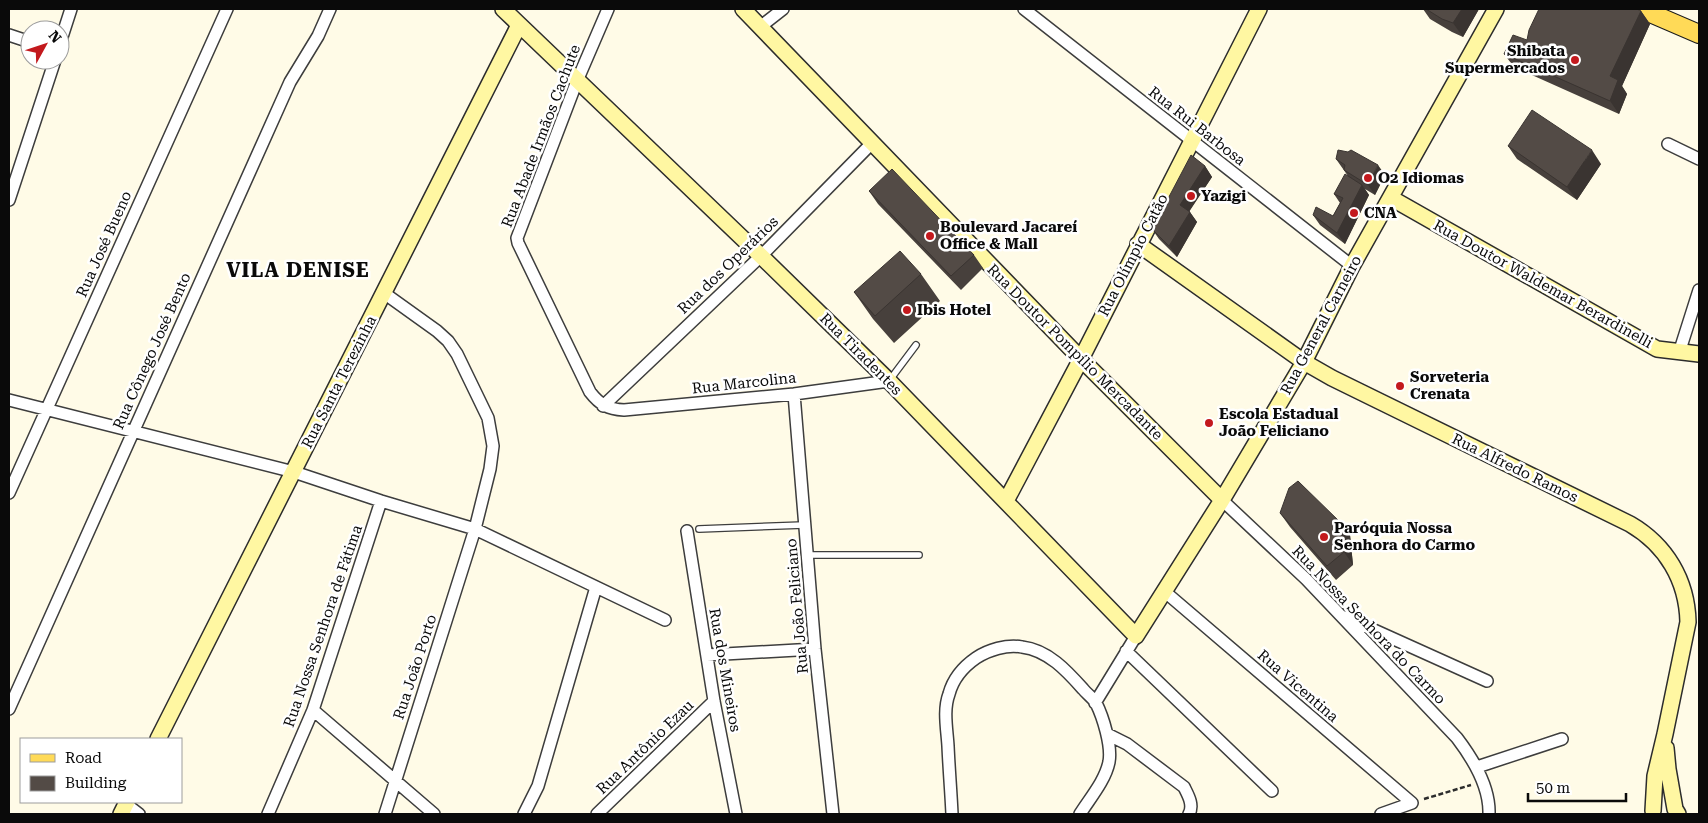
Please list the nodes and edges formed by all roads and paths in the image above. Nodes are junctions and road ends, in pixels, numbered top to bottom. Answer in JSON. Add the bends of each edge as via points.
{"nodes":[{"id":1,"x":227,"y":9,"type":"edge"},
{"id":2,"x":330,"y":9,"type":"edge"},
{"id":3,"x":503,"y":9,"type":"edge"},
{"id":4,"x":608,"y":9,"type":"edge"},
{"id":5,"x":743,"y":9,"type":"edge"},
{"id":6,"x":782,"y":9,"type":"edge"},
{"id":7,"x":1024,"y":9,"type":"edge"},
{"id":8,"x":1259,"y":9,"type":"edge"},
{"id":9,"x":1496,"y":9,"type":"edge"},
{"id":10,"x":1642,"y":9,"type":"edge"},
{"id":11,"x":519,"y":25,"type":"junction"},
{"id":12,"x":760,"y":27,"type":"junction"},
{"id":13,"x":1699,"y":34,"type":"edge"},
{"id":14,"x":52,"y":70,"type":"edge"},
{"id":15,"x":577,"y":81,"type":"junction"},
{"id":16,"x":1192,"y":141,"type":"junction"},
{"id":17,"x":872,"y":143,"type":"junction"},
{"id":18,"x":1668,"y":144,"type":"dead end"},
{"id":19,"x":1699,"y":159,"type":"edge"},
{"id":20,"x":1391,"y":198,"type":"junction"},
{"id":21,"x":9,"y":200,"type":"edge"},
{"id":22,"x":1138,"y":244,"type":"junction"},
{"id":23,"x":761,"y":256,"type":"junction"},
{"id":24,"x":1352,"y":266,"type":"junction"},
{"id":25,"x":1699,"y":290,"type":"edge"},
{"id":26,"x":384,"y":293,"type":"junction"},
{"id":27,"x":916,"y":344,"type":"dead end"},
{"id":28,"x":1679,"y":353,"type":"junction"},
{"id":29,"x":1699,"y":354,"type":"edge"},
{"id":30,"x":1081,"y":359,"type":"junction"},
{"id":31,"x":1304,"y":362,"type":"junction"},
{"id":32,"x":889,"y":381,"type":"junction"},
{"id":33,"x":794,"y":394,"type":"junction"},
{"id":34,"x":9,"y":400,"type":"edge"},
{"id":35,"x":603,"y":406,"type":"junction"},
{"id":36,"x":46,"y":409,"type":"junction"},
{"id":37,"x":133,"y":431,"type":"junction"},
{"id":38,"x":294,"y":472,"type":"junction"},
{"id":39,"x":9,"y":493,"type":"edge"},
{"id":40,"x":1222,"y":500,"type":"junction"},
{"id":41,"x":381,"y":501,"type":"junction"},
{"id":42,"x":1006,"y":501,"type":"junction"},
{"id":43,"x":804,"y":525,"type":"junction"},
{"id":44,"x":475,"y":529,"type":"junction"},
{"id":45,"x":699,"y":529,"type":"dead end"},
{"id":46,"x":686,"y":531,"type":"dead end"},
{"id":47,"x":806,"y":555,"type":"junction"},
{"id":48,"x":919,"y":555,"type":"dead end"},
{"id":49,"x":596,"y":588,"type":"junction"},
{"id":50,"x":1164,"y":591,"type":"junction"},
{"id":51,"x":1339,"y":614,"type":"junction"},
{"id":52,"x":665,"y":620,"type":"dead end"},
{"id":53,"x":1693,"y":622,"type":"edge"},
{"id":54,"x":1136,"y":636,"type":"junction"},
{"id":55,"x":815,"y":649,"type":"junction"},
{"id":56,"x":1126,"y":651,"type":"junction"},
{"id":57,"x":707,"y":655,"type":"junction"},
{"id":58,"x":1487,"y":681,"type":"dead end"},
{"id":59,"x":714,"y":701,"type":"junction"},
{"id":60,"x":1095,"y":703,"type":"junction"},
{"id":61,"x":9,"y":709,"type":"edge"},
{"id":62,"x":313,"y":710,"type":"junction"},
{"id":63,"x":1107,"y":734,"type":"junction"},
{"id":64,"x":1665,"y":734,"type":"junction"},
{"id":65,"x":159,"y":738,"type":"edge"},
{"id":66,"x":1562,"y":740,"type":"dead end"},
{"id":67,"x":1477,"y":767,"type":"junction"},
{"id":68,"x":1482,"y":781,"type":"junction"},
{"id":69,"x":395,"y":782,"type":"junction"},
{"id":70,"x":1272,"y":791,"type":"dead end"},
{"id":71,"x":1412,"y":803,"type":"junction"},
{"id":72,"x":124,"y":807,"type":"edge"},
{"id":73,"x":1677,"y":811,"type":"edge"},
{"id":74,"x":1654,"y":813,"type":"edge"},
{"id":75,"x":139,"y":814,"type":"edge"},
{"id":76,"x":268,"y":814,"type":"edge"},
{"id":77,"x":385,"y":814,"type":"edge"},
{"id":78,"x":434,"y":814,"type":"edge"},
{"id":79,"x":524,"y":814,"type":"edge"},
{"id":80,"x":597,"y":814,"type":"edge"},
{"id":81,"x":736,"y":814,"type":"edge"},
{"id":82,"x":833,"y":814,"type":"edge"},
{"id":83,"x":952,"y":814,"type":"edge"},
{"id":84,"x":1080,"y":814,"type":"edge"},
{"id":85,"x":1189,"y":814,"type":"edge"},
{"id":86,"x":1380,"y":814,"type":"edge"},
{"id":87,"x":1489,"y":814,"type":"edge"}],
"edges":[{"from":1,"to":36,"type":"street","name":"Rua José Bueno"},
{"from":2,"to":37,"type":"street","name":"Rua Cônego José Bento","via":[[290,82]]},
{"from":3,"to":11,"type":"main road","name":"Rua Tiradentes"},
{"from":4,"to":15,"type":"street","name":"Rua Abade Irmãos Cachute"},
{"from":5,"to":12,"type":"main road","name":"Rua Doutor Pompílio Mercadante"},
{"from":6,"to":12,"type":"street"},
{"from":7,"to":16,"type":"street","name":"Rua Rui Barbosa"},
{"from":8,"to":16,"type":"main road","name":"Rua Olímpio Catão"},
{"from":9,"to":20,"type":"main road","name":"Rua General Carneiro"},
{"from":10,"to":13,"type":"main road"},
{"from":11,"to":15,"type":"main road","name":"Rua Tiradentes"},
{"from":11,"to":26,"type":"main road","name":"Rua Santa Terezinha"},
{"from":12,"to":17,"type":"main road","name":"Rua Doutor Pompílio Mercadante"},
{"from":14,"to":21,"type":"street"},
{"from":15,"to":23,"type":"main road","name":"Rua Tiradentes"},
{"from":15,"to":35,"type":"street","name":"Rua Abade Irmãos Cachute","via":[[517,240],[590,392]]},
{"from":16,"to":22,"type":"main road","name":"Rua Olímpio Catão"},
{"from":16,"to":24,"type":"street","name":"Rua Rui Barbosa"},
{"from":17,"to":23,"type":"street","name":"Rua dos Operários"},
{"from":17,"to":30,"type":"main road","name":"Rua Doutor Pompílio Mercadante"},
{"from":18,"to":19,"type":"street"},
{"from":20,"to":24,"type":"main road","name":"Rua General Carneiro"},
{"from":20,"to":28,"type":"main road","name":"Rua Doutor Waldemar Berardinelli","via":[[1657,349]]},
{"from":22,"to":30,"type":"main road","name":"Rua Olímpio Catão"},
{"from":22,"to":31,"type":"main road","name":"Rua Alfredo Ramos"},
{"from":23,"to":32,"type":"main road","name":"Rua Tiradentes"},
{"from":23,"to":35,"type":"street","name":"Rua dos Operários"},
{"from":24,"to":31,"type":"main road","name":"Rua General Carneiro"},
{"from":25,"to":28,"type":"street"},
{"from":26,"to":38,"type":"main road","name":"Rua Santa Terezinha"},
{"from":26,"to":44,"type":"street","name":"Rua João Porto","via":[[448,341],[458,354],[488,418],[492,454]]},
{"from":27,"to":32,"type":"lane"},
{"from":28,"to":29,"type":"main road","name":"Rua Doutor Waldemar Berardinelli"},
{"from":30,"to":40,"type":"main road","name":"Rua Doutor Pompílio Mercadante"},
{"from":30,"to":42,"type":"main road","name":"Rua Olímpio Catão"},
{"from":31,"to":40,"type":"main road","name":"Rua General Carneiro"},
{"from":31,"to":53,"type":"main road","name":"Rua Alfredo Ramos","via":[[1642,531],[1676,571]]},
{"from":32,"to":33,"type":"street","name":"Rua Marcolina"},
{"from":32,"to":42,"type":"main road","name":"Rua Tiradentes"},
{"from":33,"to":35,"type":"street","name":"Rua Marcolina","via":[[624,410]]},
{"from":33,"to":43,"type":"street","name":"Rua João Feliciano"},
{"from":34,"to":36,"type":"street"},
{"from":36,"to":37,"type":"street"},
{"from":36,"to":39,"type":"street","name":"Rua José Bueno"},
{"from":37,"to":38,"type":"street"},
{"from":37,"to":61,"type":"street","name":"Rua Cônego José Bento"},
{"from":38,"to":41,"type":"street"},
{"from":38,"to":65,"type":"main road","name":"Rua Santa Terezinha"},
{"from":40,"to":50,"type":"main road","name":"Rua General Carneiro"},
{"from":40,"to":51,"type":"street","name":"Rua Nossa Senhora do Carmo","via":[[1306,578]]},
{"from":41,"to":44,"type":"street"},
{"from":41,"to":62,"type":"street","name":"Rua Nossa Senhora de Fátima"},
{"from":42,"to":54,"type":"main road","name":"Rua Tiradentes"},
{"from":43,"to":45,"type":"lane"},
{"from":43,"to":47,"type":"street","name":"Rua João Feliciano"},
{"from":44,"to":49,"type":"street"},
{"from":44,"to":69,"type":"street","name":"Rua João Porto"},
{"from":46,"to":57,"type":"street","name":"Rua dos Mineiros"},
{"from":47,"to":48,"type":"lane"},
{"from":47,"to":55,"type":"street","name":"Rua João Feliciano"},
{"from":49,"to":52,"type":"street"},
{"from":49,"to":79,"type":"street","via":[[538,786]]},
{"from":50,"to":54,"type":"main road","name":"Rua General Carneiro"},
{"from":50,"to":71,"type":"street","name":"Rua Vicentina"},
{"from":51,"to":58,"type":"street"},
{"from":51,"to":67,"type":"street","name":"Rua Nossa Senhora do Carmo","via":[[1457,738]]},
{"from":53,"to":64,"type":"main road","name":"Rua Alfredo Ramos"},
{"from":54,"to":56,"type":"street"},
{"from":55,"to":57,"type":"street"},
{"from":55,"to":82,"type":"street","name":"Rua João Feliciano"},
{"from":56,"to":60,"type":"street"},
{"from":56,"to":70,"type":"street"},
{"from":57,"to":59,"type":"street","name":"Rua dos Mineiros"},
{"from":59,"to":80,"type":"street","name":"Rua Antônio Ezau"},
{"from":59,"to":81,"type":"street","name":"Rua dos Mineiros"},
{"from":60,"to":63,"type":"street"},
{"from":60,"to":83,"type":"street","via":[[1055,661],[1023,647],[992,650],[966,665],[956,678],[946,706]]},
{"from":62,"to":69,"type":"street"},
{"from":62,"to":76,"type":"street","name":"Rua Nossa Senhora de Fátima"},
{"from":63,"to":84,"type":"street","via":[[1109,761],[1102,781]]},
{"from":63,"to":85,"type":"street","via":[[1127,744],[1184,787],[1189,796]]},
{"from":64,"to":73,"type":"main road"},
{"from":64,"to":74,"type":"main road","name":"Rua Alfredo Ramos","via":[[1655,776]]},
{"from":66,"to":67,"type":"street"},
{"from":67,"to":68,"type":"street","name":"Rua Nossa Senhora do Carmo"},
{"from":68,"to":71,"type":"path"},
{"from":68,"to":87,"type":"street","name":"Rua Nossa Senhora do Carmo"},
{"from":69,"to":77,"type":"street","name":"Rua João Porto"},
{"from":69,"to":78,"type":"street"},
{"from":71,"to":86,"type":"street"},
{"from":72,"to":75,"type":"street"},
{"from":73,"to":74,"type":"main road","via":[[1663,807]]}]}
